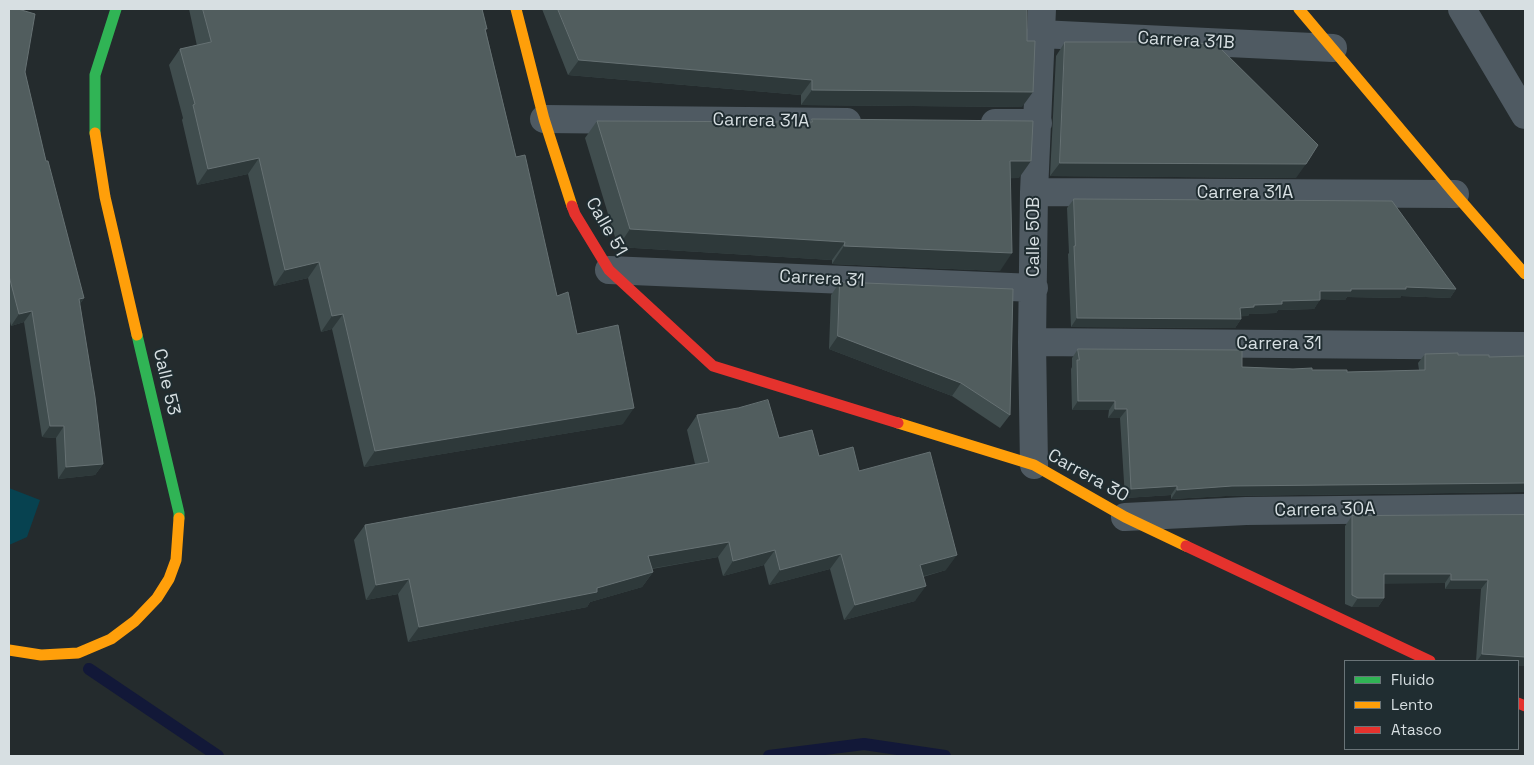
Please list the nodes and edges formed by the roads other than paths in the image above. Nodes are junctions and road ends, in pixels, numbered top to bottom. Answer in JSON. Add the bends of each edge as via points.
{"nodes":[{"id":1,"x":116,"y":9,"type":"edge"},
{"id":2,"x":516,"y":9,"type":"edge"},
{"id":3,"x":1299,"y":9,"type":"edge"},
{"id":4,"x":1462,"y":9,"type":"edge"},
{"id":5,"x":1041,"y":21,"type":"edge"},
{"id":6,"x":1333,"y":48,"type":"junction"},
{"id":7,"x":1525,"y":115,"type":"edge"},
{"id":8,"x":544,"y":119,"type":"junction"},
{"id":9,"x":870,"y":122,"type":"edge"},
{"id":10,"x":969,"y":123,"type":"edge"},
{"id":11,"x":1038,"y":123,"type":"junction"},
{"id":12,"x":1034,"y":192,"type":"junction"},
{"id":13,"x":1455,"y":194,"type":"junction"},
{"id":14,"x":1522,"y":261,"type":"edge"},
{"id":15,"x":610,"y":270,"type":"junction"},
{"id":16,"x":1034,"y":288,"type":"junction"},
{"id":17,"x":1032,"y":342,"type":"junction"},
{"id":18,"x":1525,"y":346,"type":"edge"},
{"id":19,"x":713,"y":366,"type":"joint"},
{"id":20,"x":1034,"y":465,"type":"junction"},
{"id":21,"x":1525,"y":508,"type":"edge"},
{"id":22,"x":1125,"y":517,"type":"junction"},
{"id":23,"x":9,"y":650,"type":"edge"},
{"id":24,"x":1428,"y":660,"type":"edge"}],
"edges":[{"from":1,"to":23,"type":"street","name":"Calle 53","via":[[94,75],[94,128],[105,197],[179,513],[176,560],[158,598],[111,639],[78,653],[41,655]]},
{"from":2,"to":8,"type":"street","name":"Calle 51"},
{"from":3,"to":6,"type":"street"},
{"from":4,"to":7,"type":"street"},
{"from":5,"to":6,"type":"street","name":"Carrera 31B"},
{"from":5,"to":11,"type":"street","name":"Calle 50B"},
{"from":6,"to":13,"type":"street"},
{"from":8,"to":9,"type":"street","name":"Carrera 31A"},
{"from":8,"to":15,"type":"street","name":"Calle 51","via":[[575,214]]},
{"from":10,"to":11,"type":"street"},
{"from":11,"to":12,"type":"street","name":"Calle 50B"},
{"from":12,"to":13,"type":"street","name":"Carrera 31A"},
{"from":12,"to":16,"type":"street","name":"Calle 50B"},
{"from":13,"to":14,"type":"street"},
{"from":15,"to":16,"type":"street","name":"Carrera 31"},
{"from":15,"to":19,"type":"street","name":"Calle 51"},
{"from":16,"to":17,"type":"street","name":"Calle 50B"},
{"from":17,"to":18,"type":"street","name":"Carrera 31"},
{"from":17,"to":20,"type":"street","name":"Calle 50B"},
{"from":19,"to":20,"type":"street","name":"Carrera 30"},
{"from":20,"to":22,"type":"street","name":"Carrera 30"},
{"from":21,"to":22,"type":"street","name":"Carrera 30A","via":[[1246,511]]},
{"from":22,"to":24,"type":"street","name":"Carrera 30"}]}
